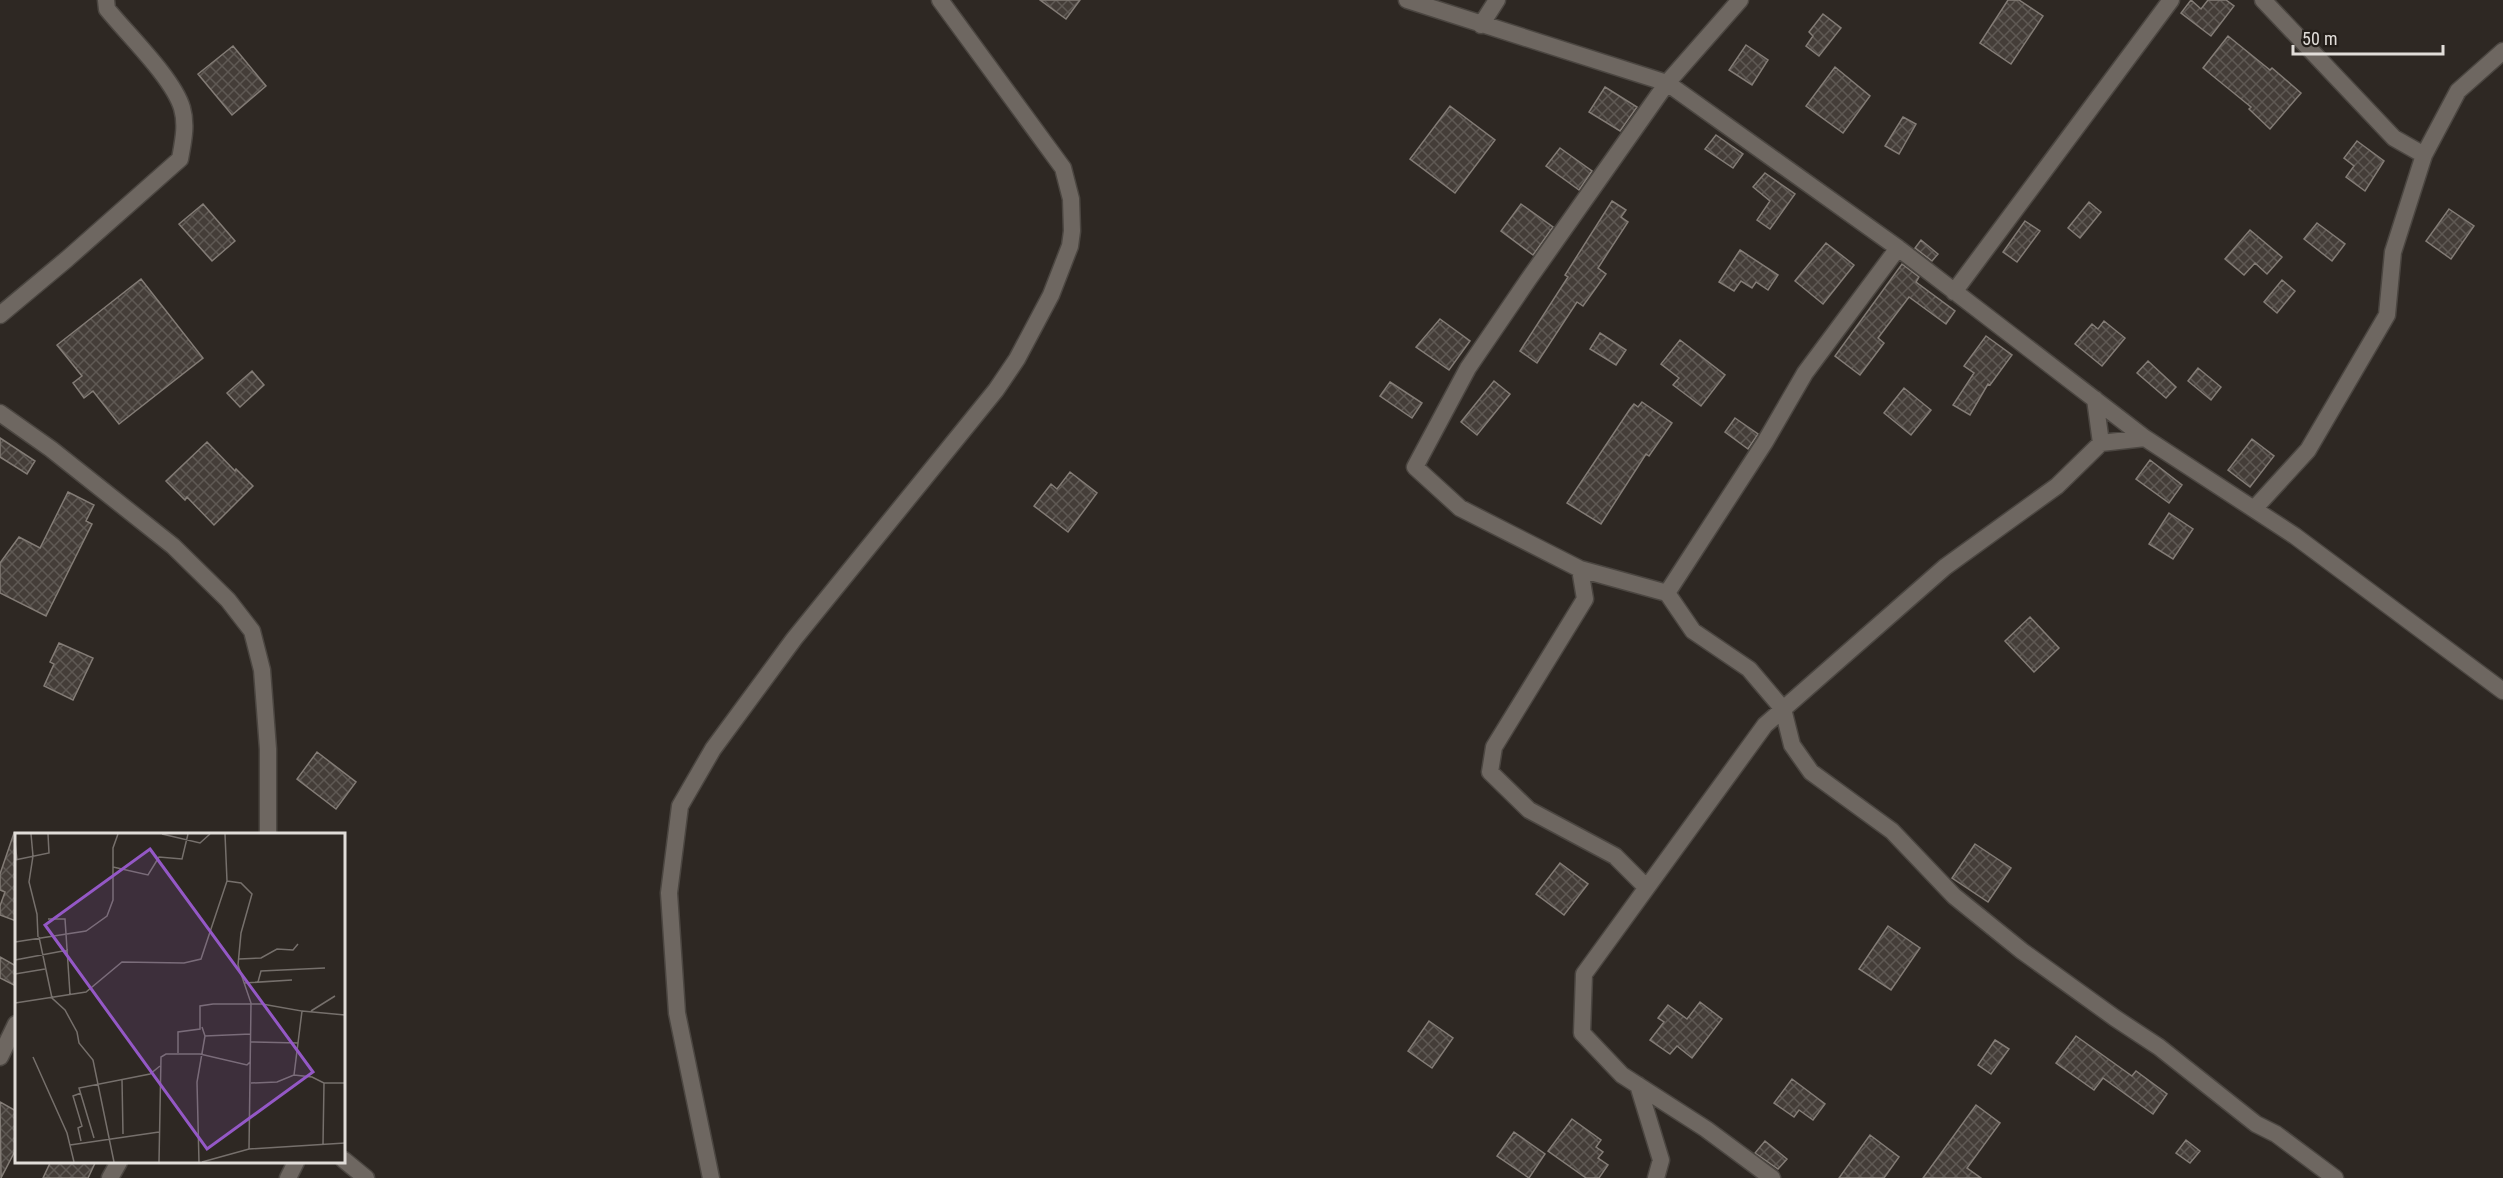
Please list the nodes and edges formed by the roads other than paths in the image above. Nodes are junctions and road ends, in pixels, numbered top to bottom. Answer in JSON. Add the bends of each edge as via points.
{"nodes":[{"id":1,"x":106,"y":0,"type":"edge"},
{"id":2,"x":940,"y":0,"type":"edge"},
{"id":3,"x":1407,"y":0,"type":"edge"},
{"id":4,"x":1497,"y":0,"type":"edge"},
{"id":5,"x":1740,"y":0,"type":"edge"},
{"id":6,"x":2171,"y":0,"type":"edge"},
{"id":7,"x":2264,"y":0,"type":"edge"},
{"id":8,"x":1481,"y":25,"type":"junction"},
{"id":9,"x":2503,"y":51,"type":"edge"},
{"id":10,"x":1667,"y":84,"type":"junction"},
{"id":11,"x":2424,"y":155,"type":"junction"},
{"id":12,"x":1898,"y":248,"type":"junction"},
{"id":13,"x":1954,"y":292,"type":"junction"},
{"id":14,"x":0,"y":315,"type":"edge"},
{"id":15,"x":2095,"y":399,"type":"junction"},
{"id":16,"x":0,"y":413,"type":"edge"},
{"id":17,"x":2145,"y":438,"type":"junction"},
{"id":18,"x":2101,"y":443,"type":"junction"},
{"id":19,"x":2254,"y":509,"type":"junction"},
{"id":20,"x":1580,"y":569,"type":"junction"},
{"id":21,"x":1667,"y":593,"type":"junction"},
{"id":22,"x":2503,"y":691,"type":"edge"},
{"id":23,"x":1783,"y":709,"type":"junction"},
{"id":24,"x":268,"y":833,"type":"edge"},
{"id":25,"x":1646,"y":887,"type":"junction"},
{"id":26,"x":15,"y":1026,"type":"edge"},
{"id":27,"x":0,"y":1057,"type":"edge"},
{"id":28,"x":1638,"y":1085,"type":"junction"},
{"id":29,"x":345,"y":1161,"type":"edge"},
{"id":30,"x":118,"y":1163,"type":"edge"},
{"id":31,"x":295,"y":1163,"type":"edge"},
{"id":32,"x":110,"y":1178,"type":"edge"},
{"id":33,"x":288,"y":1178,"type":"edge"},
{"id":34,"x":366,"y":1178,"type":"edge"},
{"id":35,"x":711,"y":1178,"type":"edge"},
{"id":36,"x":1656,"y":1178,"type":"edge"},
{"id":37,"x":1772,"y":1178,"type":"edge"},
{"id":38,"x":2335,"y":1178,"type":"edge"}],
"edges":[{"from":1,"to":14,"type":"street","via":[[107,9],[171,86],[182,108],[185,126],[180,159]]},
{"from":2,"to":35,"type":"street","via":[[1063,168],[1071,199],[1070,246],[1035,328],[996,390],[794,639],[712,749],[680,806],[669,893],[676,1013]]},
{"from":3,"to":8,"type":"street"},
{"from":4,"to":8,"type":"street"},
{"from":5,"to":10,"type":"street"},
{"from":6,"to":13,"type":"street"},
{"from":7,"to":11,"type":"street","via":[[2394,138]]},
{"from":8,"to":10,"type":"street"},
{"from":9,"to":11,"type":"street","via":[[2458,91]]},
{"from":10,"to":12,"type":"street"},
{"from":10,"to":20,"type":"street","via":[[1468,368],[1415,467],[1460,508]]},
{"from":11,"to":19,"type":"street","via":[[2393,252],[2387,315],[2308,450]]},
{"from":12,"to":13,"type":"street"},
{"from":12,"to":21,"type":"street","via":[[1805,373]]},
{"from":13,"to":15,"type":"street"},
{"from":15,"to":17,"type":"street"},
{"from":15,"to":18,"type":"street"},
{"from":16,"to":24,"type":"street","via":[[172,546],[228,600],[252,631],[262,670],[268,749]]},
{"from":17,"to":18,"type":"street"},
{"from":17,"to":19,"type":"street"},
{"from":18,"to":23,"type":"street","via":[[2057,486],[1945,567]]},
{"from":19,"to":22,"type":"street"},
{"from":20,"to":21,"type":"street"},
{"from":20,"to":25,"type":"street","via":[[1585,599],[1494,747],[1490,772],[1529,810],[1615,856]]},
{"from":21,"to":23,"type":"street","via":[[1693,631],[1749,669]]},
{"from":23,"to":25,"type":"street","via":[[1765,725]]},
{"from":23,"to":38,"type":"street","via":[[1792,745],[1811,772],[1892,831],[1954,896],[2022,951],[2159,1047],[2242,1114]]},
{"from":25,"to":28,"type":"street","via":[[1584,974],[1582,1033],[1622,1075]]},
{"from":26,"to":27,"type":"street"},
{"from":28,"to":36,"type":"street","via":[[1661,1160]]},
{"from":28,"to":37,"type":"street"},
{"from":29,"to":34,"type":"street"},
{"from":30,"to":32,"type":"street"},
{"from":31,"to":33,"type":"street"}]}
